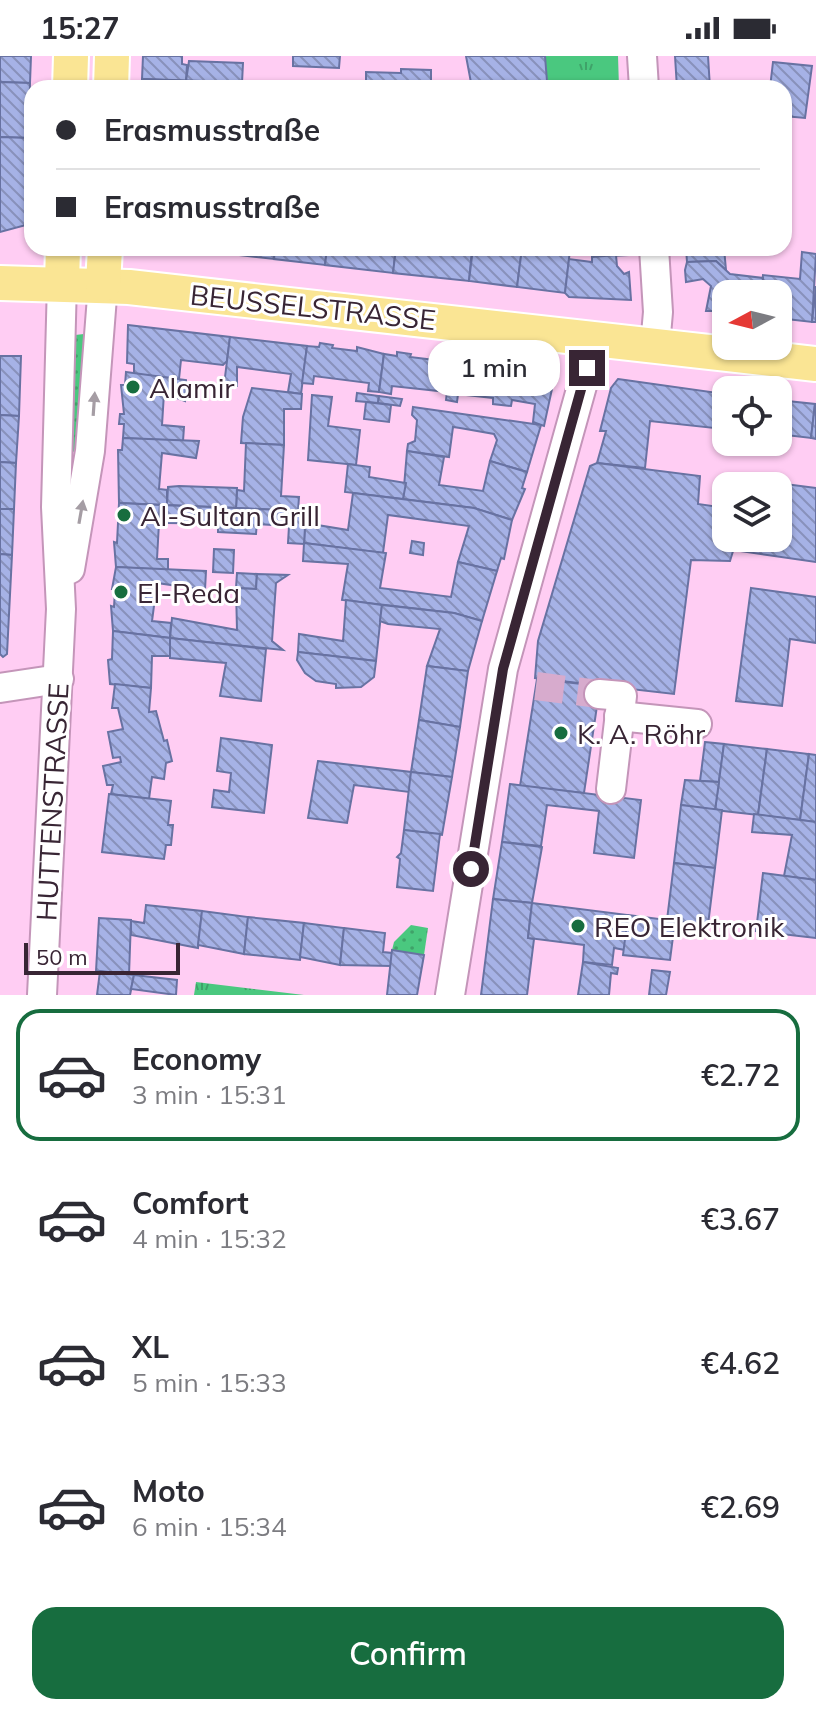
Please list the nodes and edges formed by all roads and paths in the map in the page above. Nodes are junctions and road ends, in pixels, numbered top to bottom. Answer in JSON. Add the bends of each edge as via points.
{"nodes":[{"id":1,"x":71,"y":56,"type":"edge"},
{"id":2,"x":112,"y":56,"type":"edge"},
{"id":3,"x":642,"y":56,"type":"edge"},
{"id":4,"x":70,"y":80,"type":"edge"},
{"id":5,"x":111,"y":80,"type":"edge"},
{"id":6,"x":644,"y":80,"type":"edge"},
{"id":7,"x":63,"y":256,"type":"edge"},
{"id":8,"x":105,"y":256,"type":"edge"},
{"id":9,"x":654,"y":256,"type":"edge"},
{"id":10,"x":62,"y":282,"type":"junction"},
{"id":11,"x":0,"y":283,"type":"edge"},
{"id":12,"x":103,"y":284,"type":"junction"},
{"id":13,"x":592,"y":338,"type":"junction"},
{"id":14,"x":655,"y":346,"type":"junction"},
{"id":15,"x":816,"y":364,"type":"edge"},
{"id":16,"x":61,"y":609,"type":"junction"},
{"id":17,"x":59,"y":679,"type":"junction"},
{"id":18,"x":0,"y":688,"type":"edge"},
{"id":19,"x":599,"y":694,"type":"tunnel mouth"},
{"id":20,"x":619,"y":716,"type":"junction"},
{"id":21,"x":697,"y":724,"type":"dead end"},
{"id":22,"x":611,"y":789,"type":"dead end"},
{"id":23,"x":42,"y":995,"type":"edge"},
{"id":24,"x":450,"y":995,"type":"edge"}],
"edges":[{"from":1,"to":4,"type":"main road"},
{"from":2,"to":5,"type":"main road"},
{"from":3,"to":6,"type":"street"},
{"from":7,"to":10,"type":"main road"},
{"from":8,"to":12,"type":"main road"},
{"from":9,"to":14,"type":"street"},
{"from":10,"to":11,"type":"main road","name":"BEUSSELSTRASSE"},
{"from":10,"to":12,"type":"main road","name":"BEUSSELSTRASSE"},
{"from":10,"to":16,"type":"street","name":"HUTTENSTRASSE","via":[[56,507]]},
{"from":12,"to":13,"type":"main road","name":"BEUSSELSTRASSE"},
{"from":16,"to":12,"type":"street","name":"HUTTENSTRASSE","one_way":true,"via":[[90,451]]},
{"from":13,"to":14,"type":"main road","name":"BEUSSELSTRASSE"},
{"from":13,"to":24,"type":"street","via":[[503,669]]},
{"from":14,"to":15,"type":"main road","name":"BEUSSELSTRASSE"},
{"from":16,"to":17,"type":"street","name":"HUTTENSTRASSE"},
{"from":17,"to":18,"type":"street"},
{"from":17,"to":23,"type":"street","name":"HUTTENSTRASSE"},
{"from":19,"to":20,"type":"street","via":[[622,696]]},
{"from":20,"to":21,"type":"street"},
{"from":20,"to":22,"type":"street"}]}
